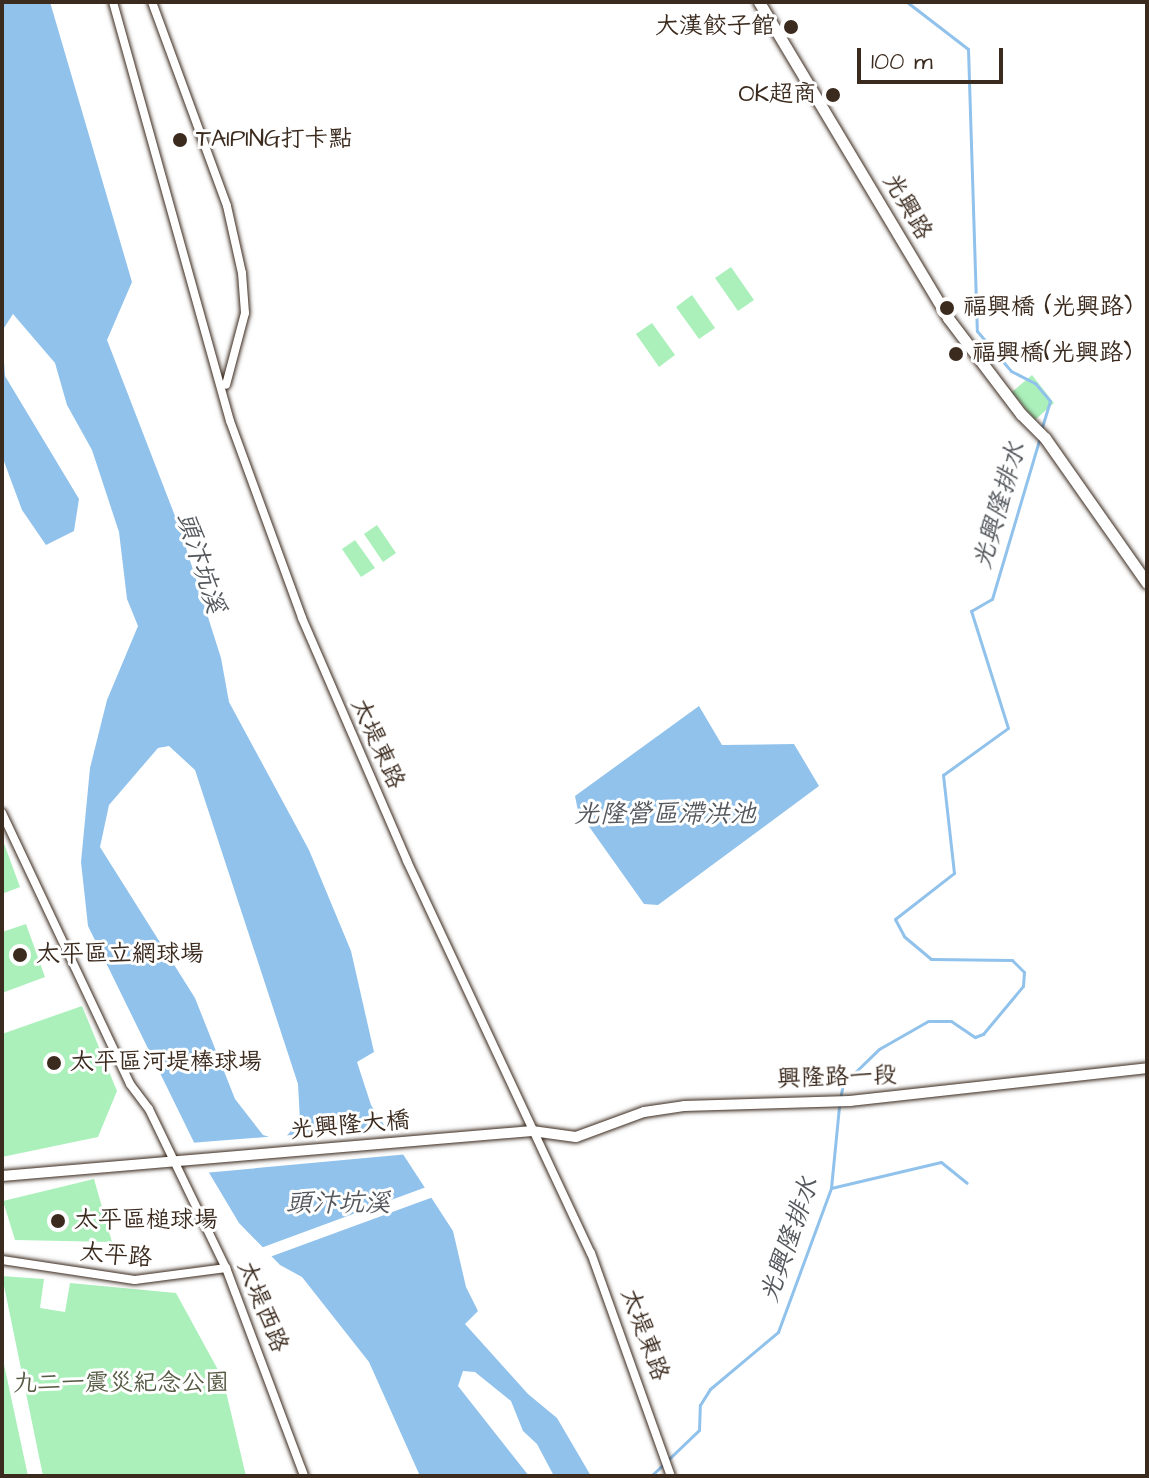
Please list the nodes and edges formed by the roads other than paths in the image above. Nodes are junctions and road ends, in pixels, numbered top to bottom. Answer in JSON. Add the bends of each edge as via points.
{"nodes":[{"id":1,"x":113,"y":2,"type":"edge"},
{"id":2,"x":152,"y":2,"type":"edge"},
{"id":3,"x":759,"y":2,"type":"edge"},
{"id":4,"x":226,"y":385,"type":"dead end"},
{"id":5,"x":1147,"y":583,"type":"edge"},
{"id":6,"x":2,"y":813,"type":"edge"},
{"id":7,"x":1147,"y":1068,"type":"edge"},
{"id":8,"x":532,"y":1131,"type":"junction"},
{"id":9,"x":172,"y":1160,"type":"junction"},
{"id":10,"x":2,"y":1176,"type":"edge"},
{"id":11,"x":2,"y":1260,"type":"edge"},
{"id":12,"x":226,"y":1268,"type":"junction"},
{"id":13,"x":670,"y":1471,"type":"edge"},
{"id":14,"x":304,"y":1476,"type":"edge"}],
"edges":[{"from":1,"to":8,"type":"street","name":"太堤東路","via":[[230,421],[302,618]]},
{"from":2,"to":4,"type":"street","via":[[227,206],[242,273],[245,313]]},
{"from":3,"to":5,"type":"main road","name":"光興路","via":[[948,318],[1045,438]]},
{"from":6,"to":9,"type":"street","name":"太堤西路"},
{"from":7,"to":8,"type":"street","name":"興隆路一段","via":[[850,1101],[684,1106],[644,1112],[576,1137]]},
{"from":8,"to":9,"type":"street","name":"光興隆大橋"},
{"from":8,"to":13,"type":"street","name":"太堤東路","via":[[591,1253]]},
{"from":9,"to":10,"type":"street"},
{"from":9,"to":12,"type":"street","name":"太堤西路"},
{"from":11,"to":12,"type":"street","name":"太平路","via":[[135,1280]]},
{"from":12,"to":14,"type":"street","name":"太堤西路"}]}
